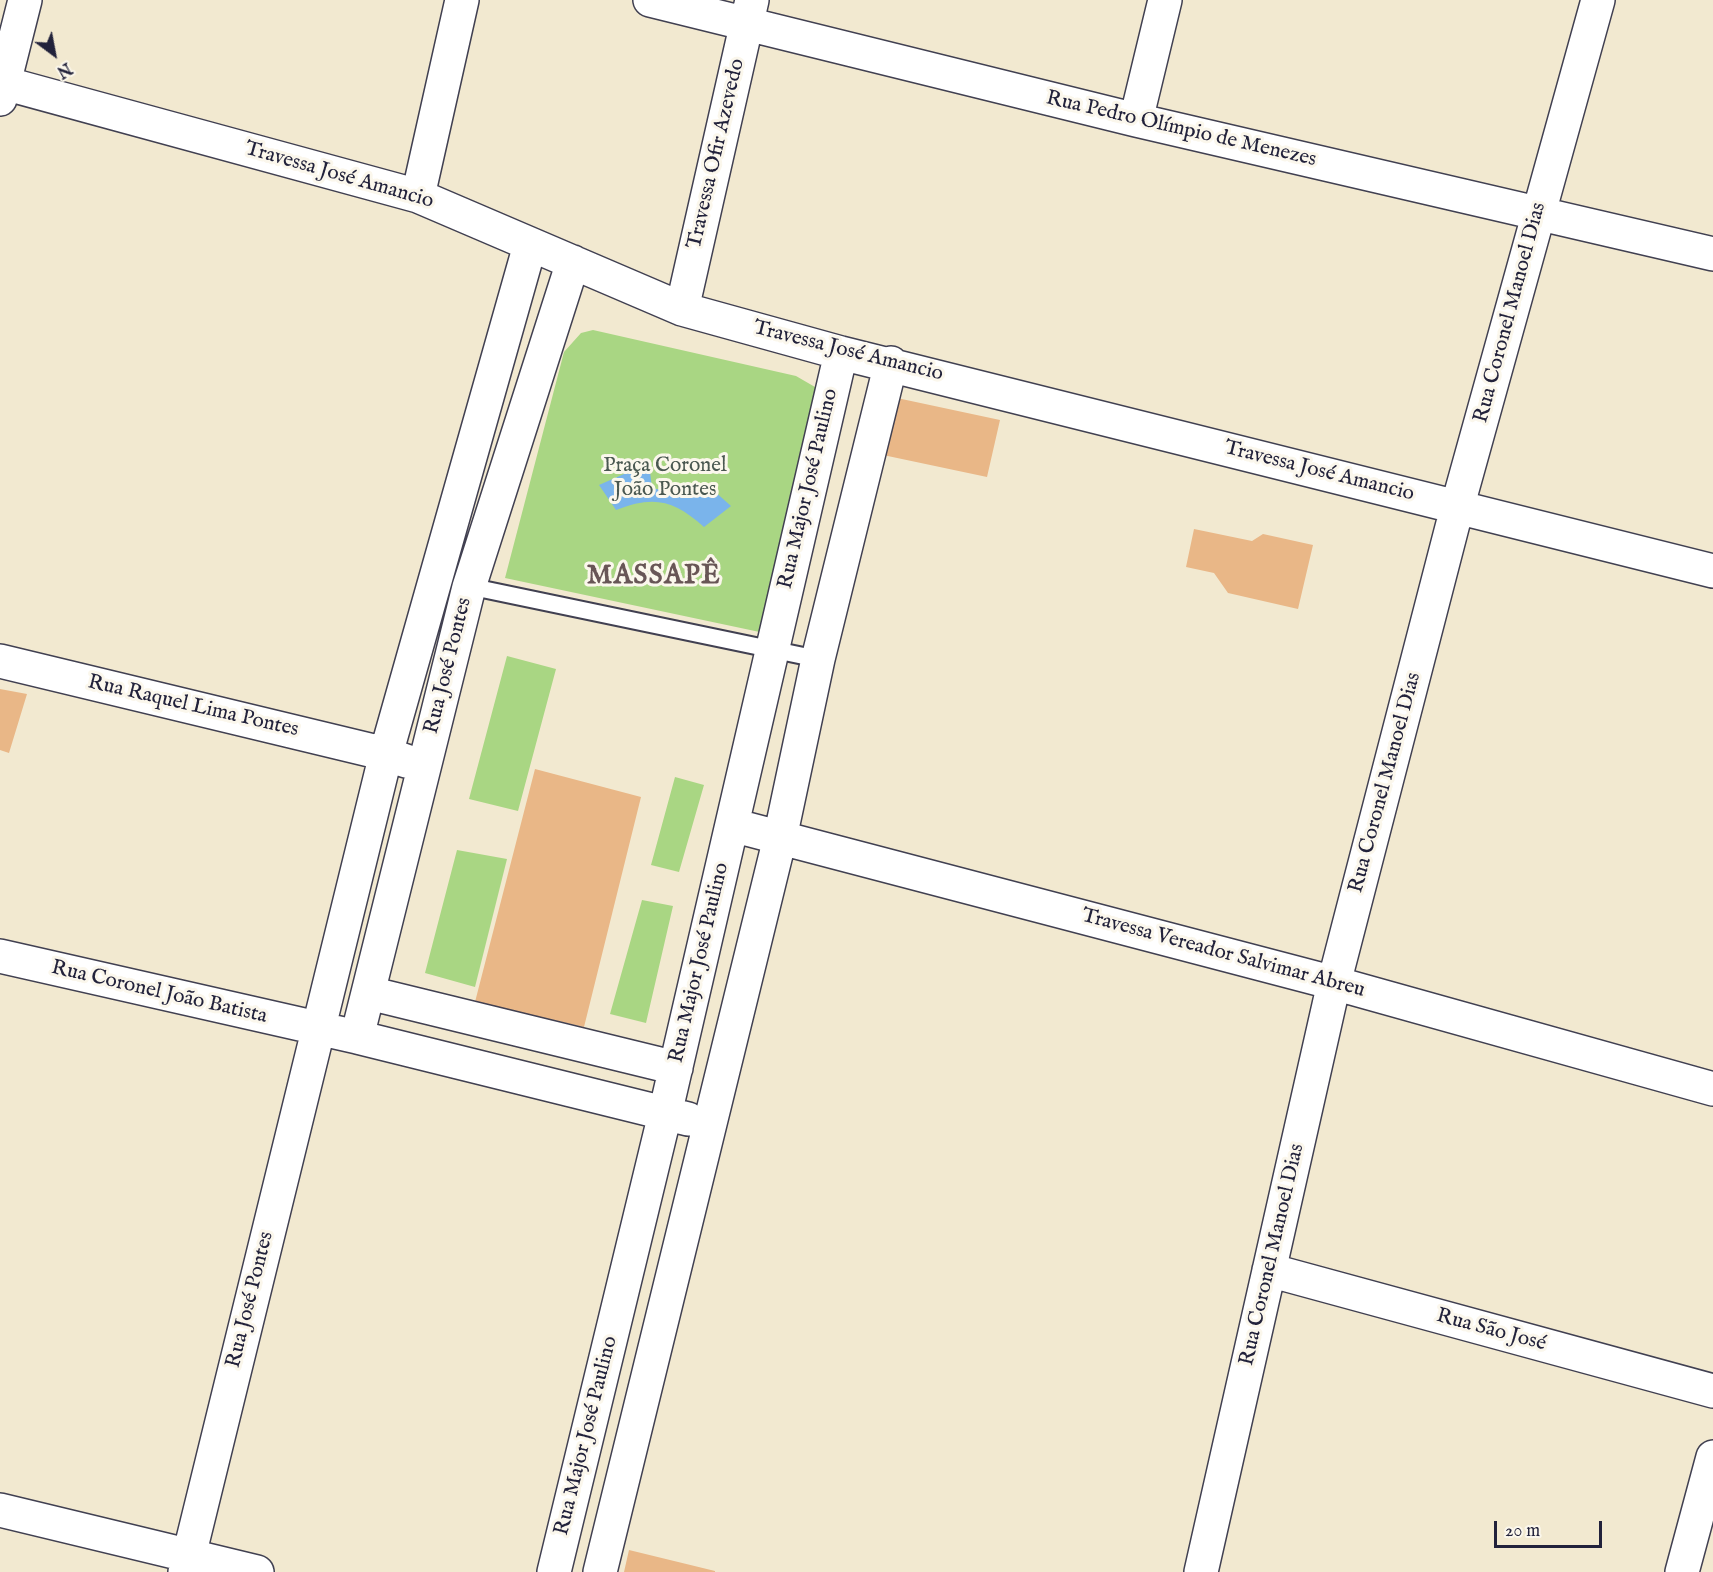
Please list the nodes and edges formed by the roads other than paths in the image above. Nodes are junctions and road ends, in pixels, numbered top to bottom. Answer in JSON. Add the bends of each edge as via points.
{"nodes":[{"id":1,"x":25,"y":0,"type":"edge"},
{"id":2,"x":462,"y":0,"type":"edge"},
{"id":3,"x":650,"y":0,"type":"edge"},
{"id":4,"x":1165,"y":0,"type":"edge"},
{"id":5,"x":1598,"y":0,"type":"edge"},
{"id":6,"x":750,"y":12,"type":"edge"},
{"id":7,"x":1,"y":88,"type":"edge"},
{"id":8,"x":1136,"y":120,"type":"junction"},
{"id":9,"x":418,"y":196,"type":"junction"},
{"id":10,"x":1538,"y":214,"type":"junction"},
{"id":11,"x":530,"y":245,"type":"junction"},
{"id":12,"x":1713,"y":254,"type":"edge"},
{"id":13,"x":573,"y":262,"type":"junction"},
{"id":14,"x":682,"y":309,"type":"junction"},
{"id":15,"x":841,"y":352,"type":"junction"},
{"id":16,"x":891,"y":363,"type":"junction"},
{"id":17,"x":1457,"y":508,"type":"junction"},
{"id":18,"x":1713,"y":571,"type":"edge"},
{"id":19,"x":435,"y":576,"type":"junction"},
{"id":20,"x":469,"y":587,"type":"junction"},
{"id":21,"x":773,"y":650,"type":"junction"},
{"id":22,"x":818,"y":659,"type":"junction"},
{"id":23,"x":0,"y":661,"type":"edge"},
{"id":24,"x":386,"y":754,"type":"junction"},
{"id":25,"x":423,"y":768,"type":"junction"},
{"id":26,"x":732,"y":825,"type":"junction"},
{"id":27,"x":780,"y":838,"type":"junction"},
{"id":28,"x":0,"y":956,"type":"edge"},
{"id":29,"x":1334,"y":983,"type":"junction"},
{"id":30,"x":369,"y":993,"type":"junction"},
{"id":31,"x":690,"y":1002,"type":"junction"},
{"id":32,"x":736,"y":1013,"type":"junction"},
{"id":33,"x":318,"y":1029,"type":"junction"},
{"id":34,"x":515,"y":1030,"type":"junction"},
{"id":35,"x":357,"y":1037,"type":"junction"},
{"id":36,"x":676,"y":1068,"type":"junction"},
{"id":37,"x":504,"y":1074,"type":"junction"},
{"id":38,"x":1713,"y":1089,"type":"edge"},
{"id":39,"x":665,"y":1114,"type":"junction"},
{"id":40,"x":709,"y":1124,"type":"junction"},
{"id":41,"x":1269,"y":1270,"type":"junction"},
{"id":42,"x":624,"y":1285,"type":"junction"},
{"id":43,"x":667,"y":1296,"type":"junction"},
{"id":44,"x":1713,"y":1391,"type":"edge"},
{"id":45,"x":582,"y":1456,"type":"junction"},
{"id":46,"x":1713,"y":1457,"type":"edge"},
{"id":47,"x":627,"y":1463,"type":"junction"},
{"id":48,"x":0,"y":1510,"type":"edge"},
{"id":49,"x":187,"y":1564,"type":"edge"},
{"id":50,"x":257,"y":1572,"type":"edge"},
{"id":51,"x":554,"y":1572,"type":"edge"},
{"id":52,"x":600,"y":1572,"type":"edge"},
{"id":53,"x":1201,"y":1572,"type":"edge"},
{"id":54,"x":1682,"y":1572,"type":"edge"}],
"edges":[{"from":1,"to":7,"type":"street"},
{"from":2,"to":9,"type":"street"},
{"from":3,"to":6,"type":"street","name":"Rua Pedro Olímpio de Menezes"},
{"from":4,"to":8,"type":"street"},
{"from":5,"to":10,"type":"street","name":"Rua Coronel Manoel Dias"},
{"from":6,"to":8,"type":"street","name":"Rua Pedro Olímpio de Menezes"},
{"from":6,"to":14,"type":"street","name":"Travessa Ofir Azevedo"},
{"from":7,"to":9,"type":"street","name":"Travessa José Amancio"},
{"from":8,"to":10,"type":"street","name":"Rua Pedro Olímpio de Menezes"},
{"from":9,"to":11,"type":"street","name":"Travessa José Amancio"},
{"from":10,"to":12,"type":"street","name":"Rua Pedro Olímpio de Menezes"},
{"from":10,"to":17,"type":"street","name":"Rua Coronel Manoel Dias"},
{"from":11,"to":13,"type":"street","name":"Travessa José Amancio"},
{"from":11,"to":19,"type":"street","name":"Rua José Pontes"},
{"from":13,"to":14,"type":"street","name":"Travessa José Amancio"},
{"from":13,"to":20,"type":"street","name":"Rua José Pontes"},
{"from":14,"to":15,"type":"street","name":"Travessa José Amancio"},
{"from":15,"to":16,"type":"street","name":"Travessa José Amancio"},
{"from":15,"to":21,"type":"street","name":"Rua Major José Paulino"},
{"from":16,"to":17,"type":"street","name":"Travessa José Amancio"},
{"from":16,"to":22,"type":"street"},
{"from":17,"to":18,"type":"street","name":"Travessa José Amancio"},
{"from":17,"to":29,"type":"street","name":"Rua Coronel Manoel Dias"},
{"from":19,"to":20,"type":"lane"},
{"from":19,"to":24,"type":"street","name":"Rua José Pontes"},
{"from":20,"to":21,"type":"lane"},
{"from":20,"to":25,"type":"street","name":"Rua José Pontes"},
{"from":21,"to":22,"type":"lane"},
{"from":21,"to":26,"type":"street","name":"Rua Major José Paulino"},
{"from":22,"to":27,"type":"street"},
{"from":23,"to":24,"type":"street","name":"Rua Raquel Lima Pontes"},
{"from":24,"to":25,"type":"street","name":"Rua Raquel Lima Pontes"},
{"from":24,"to":33,"type":"street","name":"Rua José Pontes"},
{"from":25,"to":30,"type":"street","name":"Rua José Pontes"},
{"from":26,"to":27,"type":"street","name":"Travessa Vereador Salvimar Abreu"},
{"from":26,"to":31,"type":"street","name":"Rua Major José Paulino"},
{"from":27,"to":29,"type":"street","name":"Travessa Vereador Salvimar Abreu"},
{"from":27,"to":32,"type":"street"},
{"from":28,"to":33,"type":"street","name":"Rua Coronel João Batista"},
{"from":29,"to":38,"type":"street","name":"Travessa Vereador Salvimar Abreu"},
{"from":29,"to":41,"type":"street","name":"Rua Coronel Manoel Dias"},
{"from":30,"to":34,"type":"street"},
{"from":30,"to":35,"type":"street","name":"Rua José Pontes"},
{"from":31,"to":32,"type":"street"},
{"from":31,"to":36,"type":"street","name":"Rua Major José Paulino"},
{"from":32,"to":40,"type":"street"},
{"from":33,"to":35,"type":"street"},
{"from":33,"to":49,"type":"street","name":"Rua José Pontes"},
{"from":34,"to":36,"type":"street"},
{"from":34,"to":37,"type":"street"},
{"from":35,"to":37,"type":"street"},
{"from":36,"to":39,"type":"street","name":"Rua Major José Paulino"},
{"from":37,"to":39,"type":"street"},
{"from":39,"to":40,"type":"street"},
{"from":39,"to":42,"type":"street","name":"Rua Major José Paulino"},
{"from":40,"to":43,"type":"street"},
{"from":41,"to":44,"type":"street","name":"Rua São José"},
{"from":41,"to":53,"type":"street","name":"Rua Coronel Manoel Dias"},
{"from":42,"to":43,"type":"street"},
{"from":42,"to":45,"type":"street","name":"Rua Major José Paulino"},
{"from":43,"to":47,"type":"street"},
{"from":45,"to":47,"type":"street"},
{"from":45,"to":51,"type":"street","name":"Rua Major José Paulino"},
{"from":46,"to":54,"type":"street"},
{"from":47,"to":52,"type":"street"},
{"from":48,"to":49,"type":"street"},
{"from":49,"to":50,"type":"street"}]}
